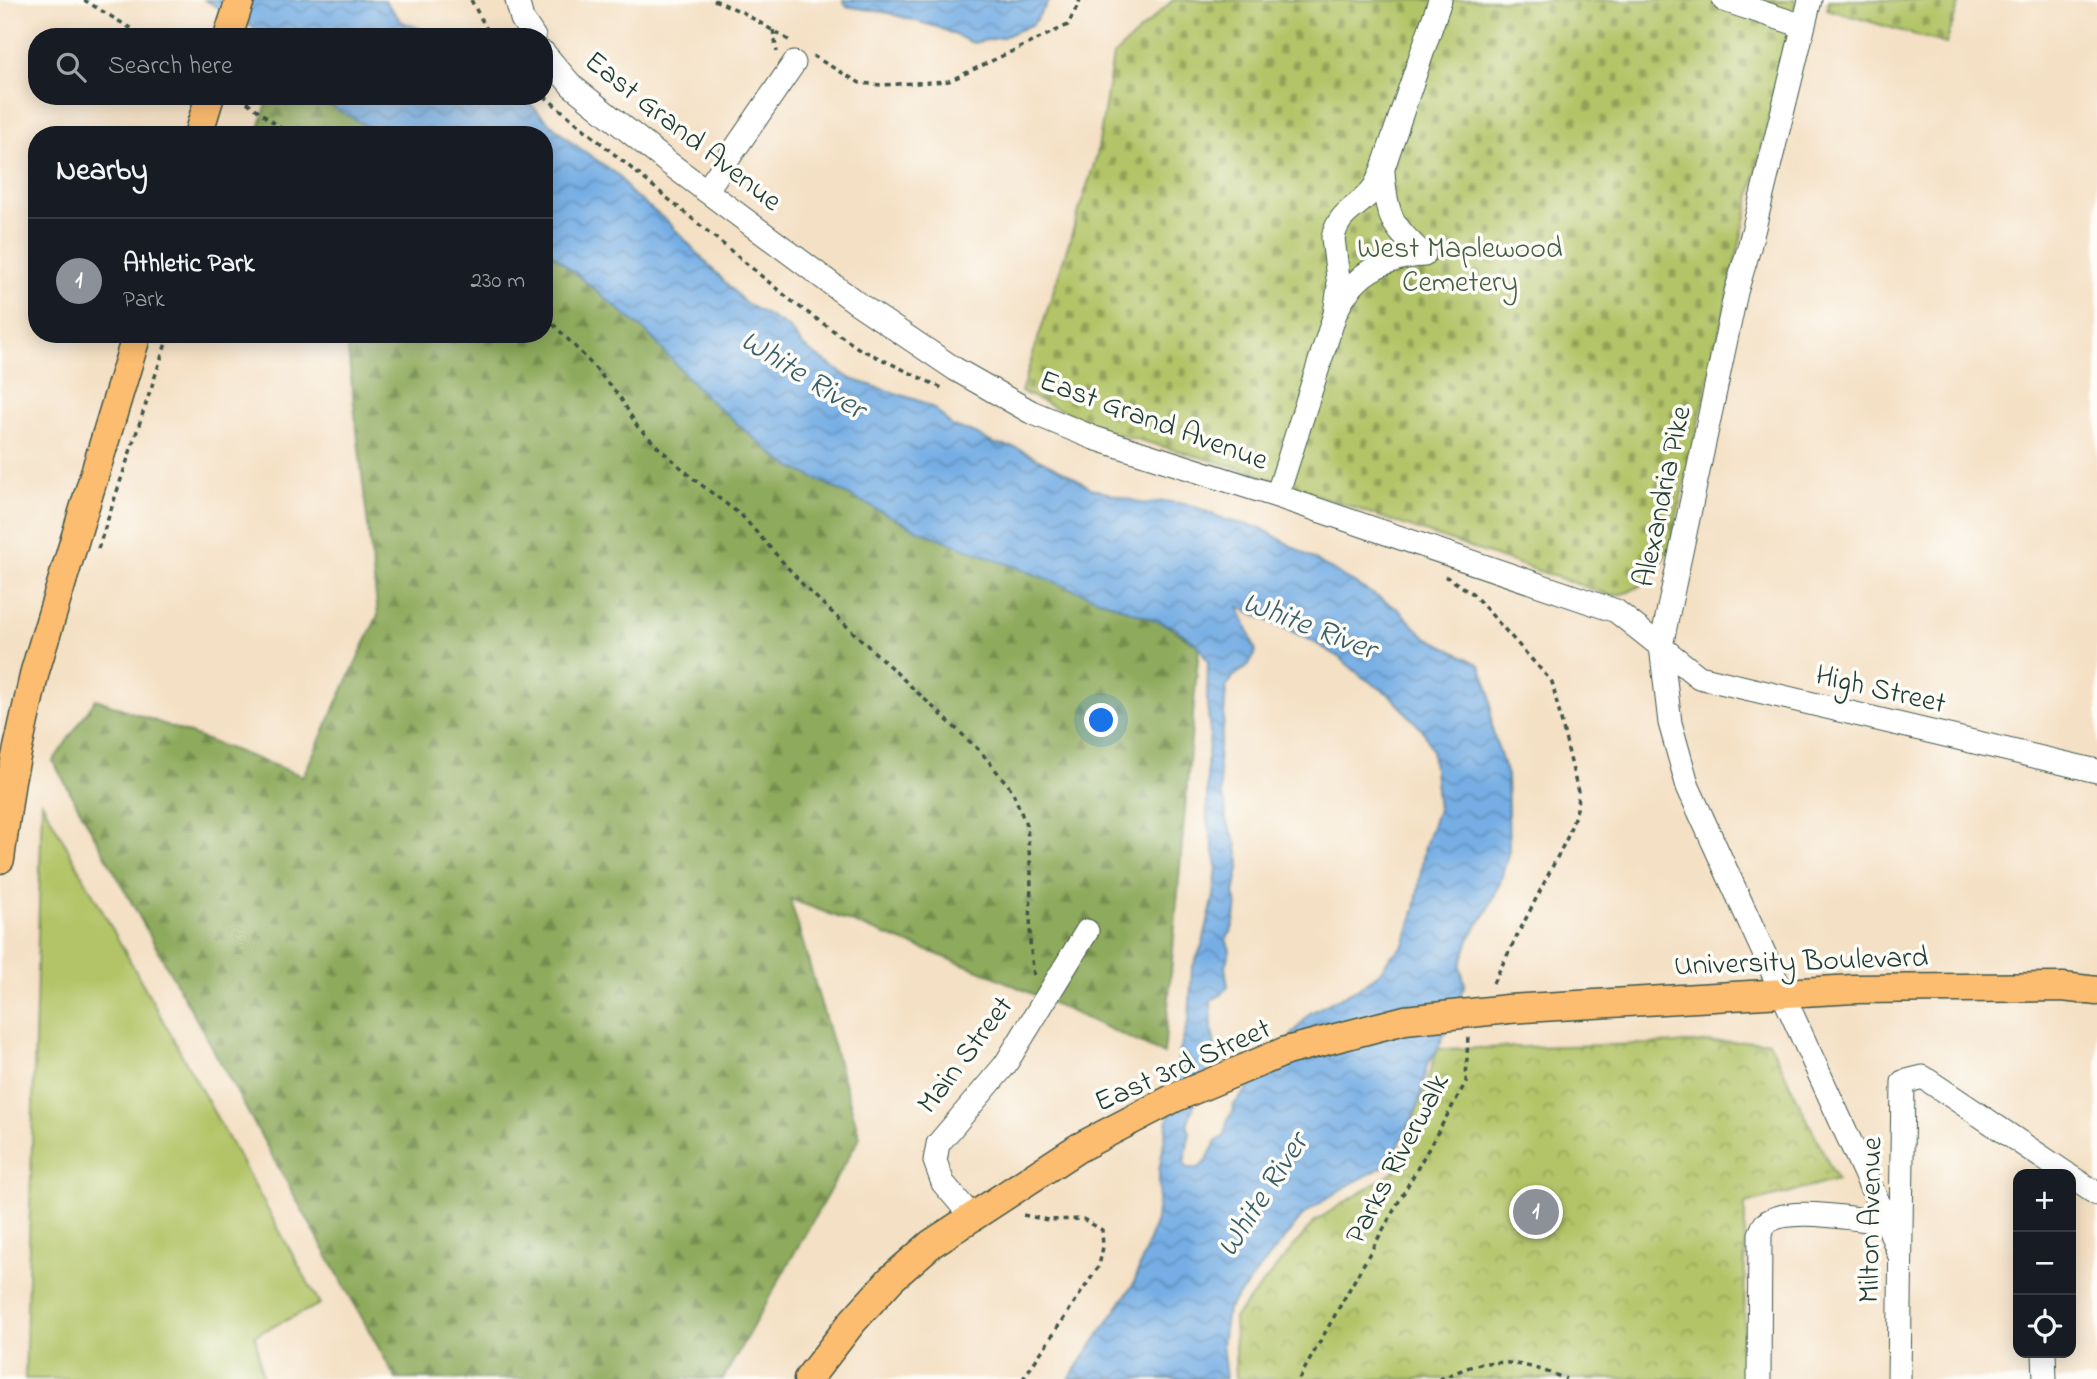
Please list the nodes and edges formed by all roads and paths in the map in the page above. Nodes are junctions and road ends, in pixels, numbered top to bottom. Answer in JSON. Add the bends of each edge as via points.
{"nodes":[{"id":1,"x":84,"y":0,"type":"edge"},
{"id":2,"x":240,"y":0,"type":"edge"},
{"id":3,"x":471,"y":0,"type":"edge"},
{"id":4,"x":517,"y":0,"type":"edge"},
{"id":5,"x":714,"y":0,"type":"edge"},
{"id":6,"x":1080,"y":0,"type":"edge"},
{"id":7,"x":1440,"y":0,"type":"edge"},
{"id":8,"x":1724,"y":0,"type":"edge"},
{"id":9,"x":1810,"y":0,"type":"edge"},
{"id":10,"x":1803,"y":26,"type":"junction"},
{"id":11,"x":130,"y":28,"type":"edge"},
{"id":12,"x":231,"y":28,"type":"edge"},
{"id":13,"x":486,"y":28,"type":"edge"},
{"id":14,"x":528,"y":28,"type":"edge"},
{"id":15,"x":797,"y":52,"type":"junction"},
{"id":16,"x":553,"y":64,"type":"edge"},
{"id":17,"x":207,"y":105,"type":"edge"},
{"id":18,"x":251,"y":105,"type":"edge"},
{"id":19,"x":201,"y":126,"type":"edge"},
{"id":20,"x":278,"y":126,"type":"edge"},
{"id":21,"x":1383,"y":168,"type":"junction"},
{"id":22,"x":706,"y":191,"type":"junction"},
{"id":23,"x":1335,"y":314,"type":"junction"},
{"id":24,"x":553,"y":325,"type":"edge"},
{"id":25,"x":134,"y":343,"type":"edge"},
{"id":26,"x":166,"y":343,"type":"edge"},
{"id":27,"x":1277,"y":496,"type":"junction"},
{"id":28,"x":96,"y":556,"type":"dead end"},
{"id":29,"x":1661,"y":646,"type":"junction"},
{"id":30,"x":9,"y":743,"type":"edge"},
{"id":31,"x":2097,"y":771,"type":"edge"},
{"id":32,"x":1567,"y":838,"type":"dead end"},
{"id":33,"x":0,"y":859,"type":"edge"},
{"id":34,"x":1087,"y":931,"type":"dead end"},
{"id":35,"x":2097,"y":991,"type":"edge"},
{"id":36,"x":1782,"y":992,"type":"junction"},
{"id":37,"x":1045,"y":1001,"type":"junction"},
{"id":38,"x":1497,"y":1003,"type":"junction"},
{"id":39,"x":1468,"y":1033,"type":"dead end"},
{"id":40,"x":2044,"y":1166,"type":"edge"},
{"id":41,"x":2076,"y":1180,"type":"edge"},
{"id":42,"x":2097,"y":1194,"type":"edge"},
{"id":43,"x":1023,"y":1215,"type":"dead end"},
{"id":44,"x":972,"y":1217,"type":"junction"},
{"id":45,"x":1887,"y":1222,"type":"junction"},
{"id":46,"x":1899,"y":1254,"type":"junction"},
{"id":47,"x":2045,"y":1358,"type":"edge"},
{"id":48,"x":808,"y":1379,"type":"edge"},
{"id":49,"x":1023,"y":1379,"type":"edge"},
{"id":50,"x":1299,"y":1379,"type":"edge"},
{"id":51,"x":1439,"y":1379,"type":"edge"},
{"id":52,"x":1566,"y":1379,"type":"edge"},
{"id":53,"x":1759,"y":1379,"type":"edge"},
{"id":54,"x":1899,"y":1379,"type":"edge"},
{"id":55,"x":2045,"y":1379,"type":"edge"}],
"edges":[{"from":1,"to":11,"type":"path"},
{"from":2,"to":12,"type":"main road"},
{"from":3,"to":13,"type":"path"},
{"from":4,"to":14,"type":"street"},
{"from":5,"to":15,"type":"path","via":[[742,12]]},
{"from":6,"to":15,"type":"path","via":[[1068,24],[949,81],[860,83]]},
{"from":7,"to":21,"type":"street"},
{"from":8,"to":10,"type":"street"},
{"from":9,"to":10,"type":"street","name":"Alexandria Pike"},
{"from":10,"to":29,"type":"street","name":"Alexandria Pike","via":[[1736,292]]},
{"from":15,"to":22,"type":"street"},
{"from":16,"to":22,"type":"street","name":"East Grand Avenue","via":[[572,86]]},
{"from":17,"to":19,"type":"main road"},
{"from":18,"to":20,"type":"path"},
{"from":21,"to":23,"type":"street","via":[[1373,190],[1334,230],[1339,286]]},
{"from":21,"to":23,"type":"street","via":[[1385,199],[1399,233],[1424,255],[1380,264],[1343,296]]},
{"from":22,"to":27,"type":"street","name":"East Grand Avenue","via":[[857,303],[955,369],[1031,412],[1094,438]]},
{"from":23,"to":27,"type":"street"},
{"from":24,"to":37,"type":"path","via":[[620,397],[637,426],[742,516],[805,587],[981,752],[1012,790],[1027,827],[1030,942],[1035,984]]},
{"from":25,"to":30,"type":"main road"},
{"from":26,"to":28,"type":"path"},
{"from":27,"to":29,"type":"street","name":"East Grand Avenue","via":[[1616,611]]},
{"from":29,"to":31,"type":"street","name":"High Street","via":[[1699,677]]},
{"from":29,"to":36,"type":"street","name":"Alexandria Pike","via":[[1671,723],[1688,787]]},
{"from":30,"to":33,"type":"main road"},
{"from":32,"to":38,"type":"path"},
{"from":34,"to":37,"type":"street","name":"Main Street"},
{"from":35,"to":36,"type":"main road","name":"University Boulevard","via":[[2049,987]]},
{"from":36,"to":38,"type":"main road","name":"University Boulevard"},
{"from":36,"to":45,"type":"street","name":"Alexandria Pike"},
{"from":37,"to":44,"type":"street","name":"Main Street","via":[[1006,1065],[938,1144],[935,1161],[943,1184]]},
{"from":38,"to":44,"type":"main road","name":"East 3rd Street","bridge":true,"via":[[1405,1020],[1286,1051],[1174,1098],[1078,1148]]},
{"from":39,"to":50,"type":"path","name":"Parks Riverwalk","via":[[1466,1082]]},
{"from":40,"to":46,"type":"street","name":"Milton Avenue","via":[[1923,1077],[1903,1082]]},
{"from":41,"to":42,"type":"street"},
{"from":43,"to":49,"type":"path","via":[[1083,1219],[1102,1230],[1103,1247],[1099,1266]]},
{"from":44,"to":48,"type":"main road","name":"East 3rd Street","via":[[891,1279]]},
{"from":45,"to":46,"type":"street","name":"Alexandria Pike"},
{"from":45,"to":53,"type":"street","via":[[1799,1213],[1766,1224],[1760,1234]]},
{"from":46,"to":54,"type":"street","name":"Milton Avenue"},
{"from":47,"to":55,"type":"street"},
{"from":51,"to":52,"type":"path","via":[[1484,1363],[1537,1368]]}]}
